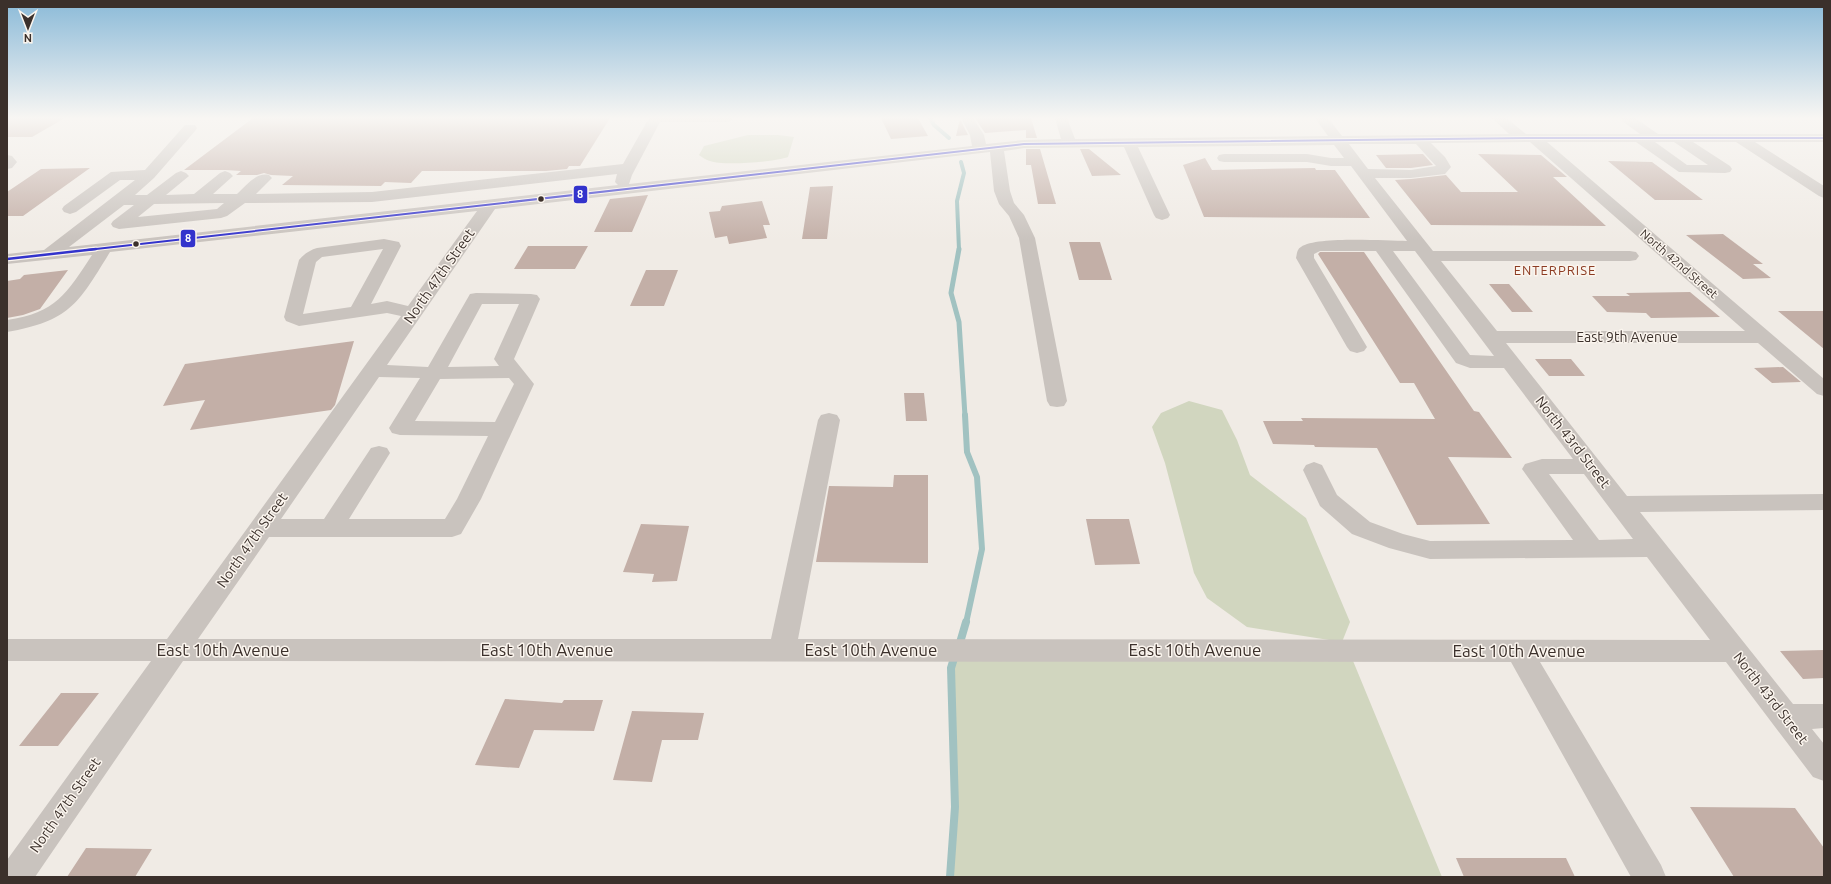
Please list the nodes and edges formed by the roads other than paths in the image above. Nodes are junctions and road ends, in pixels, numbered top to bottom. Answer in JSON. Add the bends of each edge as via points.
{"nodes":[{"id":1,"x":163,"y":159,"type":"edge"},
{"id":2,"x":633,"y":159,"type":"edge"},
{"id":3,"x":888,"y":159,"type":"edge"},
{"id":4,"x":992,"y":159,"type":"edge"},
{"id":5,"x":1137,"y":159,"type":"edge"},
{"id":6,"x":1315,"y":159,"type":"edge"},
{"id":7,"x":1354,"y":159,"type":"edge"},
{"id":8,"x":1439,"y":159,"type":"edge"},
{"id":9,"x":1553,"y":159,"type":"edge"},
{"id":10,"x":1670,"y":159,"type":"edge"},
{"id":11,"x":1710,"y":159,"type":"edge"},
{"id":12,"x":1769,"y":159,"type":"edge"},
{"id":13,"x":1360,"y":167,"type":"junction"},
{"id":14,"x":628,"y":168,"type":"junction"},
{"id":15,"x":149,"y":175,"type":"junction"},
{"id":16,"x":181,"y":176,"type":"dead end"},
{"id":17,"x":225,"y":176,"type":"dead end"},
{"id":18,"x":264,"y":178,"type":"dead end"},
{"id":19,"x":622,"y":189,"type":"junction"},
{"id":20,"x":1824,"y":193,"type":"edge"},
{"id":21,"x":170,"y":199,"type":"junction"},
{"id":22,"x":198,"y":199,"type":"junction"},
{"id":23,"x":241,"y":199,"type":"junction"},
{"id":24,"x":120,"y":200,"type":"junction"},
{"id":25,"x":150,"y":200,"type":"junction"},
{"id":26,"x":490,"y":204,"type":"junction"},
{"id":27,"x":70,"y":209,"type":"dead end"},
{"id":28,"x":1162,"y":215,"type":"dead end"},
{"id":29,"x":147,"y":221,"type":"junction"},
{"id":30,"x":1381,"y":246,"type":"junction"},
{"id":31,"x":106,"y":247,"type":"junction"},
{"id":32,"x":1425,"y":251,"type":"junction"},
{"id":33,"x":49,"y":254,"type":"junction"},
{"id":34,"x":1630,"y":256,"type":"dead end"},
{"id":35,"x":14,"y":258,"type":"edge"},
{"id":36,"x":7,"y":275,"type":"edge"},
{"id":37,"x":356,"y":312,"type":"junction"},
{"id":38,"x":412,"y":313,"type":"junction"},
{"id":39,"x":7,"y":326,"type":"edge"},
{"id":40,"x":1492,"y":337,"type":"junction"},
{"id":41,"x":1762,"y":337,"type":"junction"},
{"id":42,"x":1357,"y":347,"type":"dead end"},
{"id":43,"x":1511,"y":362,"type":"junction"},
{"id":44,"x":372,"y":371,"type":"junction"},
{"id":45,"x":514,"y":372,"type":"junction"},
{"id":46,"x":434,"y":373,"type":"junction"},
{"id":47,"x":1824,"y":390,"type":"edge"},
{"id":48,"x":1057,"y":401,"type":"dead end"},
{"id":49,"x":829,"y":420,"type":"dead end"},
{"id":50,"x":502,"y":429,"type":"junction"},
{"id":51,"x":379,"y":453,"type":"dead end"},
{"id":52,"x":1592,"y":467,"type":"junction"},
{"id":53,"x":1314,"y":470,"type":"dead end"},
{"id":54,"x":1824,"y":502,"type":"edge"},
{"id":55,"x":1621,"y":504,"type":"junction"},
{"id":56,"x":260,"y":528,"type":"junction"},
{"id":57,"x":331,"y":528,"type":"junction"},
{"id":58,"x":1655,"y":548,"type":"junction"},
{"id":59,"x":1593,"y":549,"type":"junction"},
{"id":60,"x":7,"y":650,"type":"edge"},
{"id":61,"x":174,"y":650,"type":"junction"},
{"id":62,"x":782,"y":650,"type":"junction"},
{"id":63,"x":1519,"y":651,"type":"junction"},
{"id":64,"x":1734,"y":651,"type":"junction"},
{"id":65,"x":1824,"y":716,"type":"edge"},
{"id":66,"x":1785,"y":717,"type":"junction"},
{"id":67,"x":1824,"y":767,"type":"edge"},
{"id":68,"x":15,"y":877,"type":"edge"},
{"id":69,"x":1649,"y":877,"type":"edge"}],
"edges":[{"from":1,"to":15,"type":"street"},
{"from":2,"to":14,"type":"street"},
{"from":3,"to":19,"type":"street"},
{"from":4,"to":48,"type":"street","via":[[1007,204],[1016,215],[1027,238]]},
{"from":5,"to":28,"type":"street"},
{"from":6,"to":13,"type":"street"},
{"from":7,"to":13,"type":"street","name":"North 43rd Street"},
{"from":8,"to":13,"type":"street","via":[[1444,167],[1440,171],[1411,174]]},
{"from":9,"to":41,"type":"street","name":"North 42nd Street"},
{"from":10,"to":11,"type":"street","via":[[1684,169],[1725,169]]},
{"from":12,"to":20,"type":"street"},
{"from":13,"to":32,"type":"street","name":"North 43rd Street"},
{"from":14,"to":19,"type":"street"},
{"from":14,"to":23,"type":"street","via":[[389,196]]},
{"from":15,"to":24,"type":"street"},
{"from":15,"to":27,"type":"street","via":[[116,175]]},
{"from":16,"to":25,"type":"street"},
{"from":17,"to":22,"type":"street"},
{"from":18,"to":23,"type":"street"},
{"from":19,"to":26,"type":"street"},
{"from":21,"to":22,"type":"street"},
{"from":21,"to":25,"type":"street"},
{"from":21,"to":29,"type":"street"},
{"from":22,"to":23,"type":"street"},
{"from":23,"to":29,"type":"street","via":[[222,213]]},
{"from":24,"to":25,"type":"street"},
{"from":24,"to":33,"type":"street"},
{"from":25,"to":29,"type":"street","via":[[119,224]]},
{"from":26,"to":31,"type":"street"},
{"from":26,"to":38,"type":"street","name":"North 47th Street"},
{"from":30,"to":32,"type":"street"},
{"from":30,"to":42,"type":"street","via":[[1317,246],[1306,251],[1305,258]]},
{"from":30,"to":43,"type":"street","via":[[1463,359],[1470,362]]},
{"from":31,"to":33,"type":"street"},
{"from":31,"to":39,"type":"street","via":[[66,305],[35,321]]},
{"from":32,"to":34,"type":"street"},
{"from":32,"to":40,"type":"street","name":"North 43rd Street"},
{"from":33,"to":35,"type":"street"},
{"from":35,"to":36,"type":"street"},
{"from":37,"to":37,"type":"street","via":[[299,320],[292,318],[308,260],[318,253],[384,244],[393,246]]},
{"from":37,"to":38,"type":"street","via":[[386,307]]},
{"from":38,"to":44,"type":"street","name":"North 47th Street"},
{"from":40,"to":41,"type":"street","name":"East 9th Avenue"},
{"from":40,"to":43,"type":"street","name":"North 43rd Street"},
{"from":41,"to":47,"type":"street","name":"North 42nd Street"},
{"from":43,"to":52,"type":"street","name":"North 43rd Street"},
{"from":44,"to":46,"type":"street"},
{"from":44,"to":56,"type":"street","name":"North 47th Street"},
{"from":45,"to":46,"type":"street"},
{"from":45,"to":46,"type":"street","via":[[504,359],[531,299],[476,298]]},
{"from":45,"to":50,"type":"street","via":[[524,384]]},
{"from":46,"to":50,"type":"street","via":[[400,428]]},
{"from":49,"to":62,"type":"street"},
{"from":50,"to":57,"type":"street","via":[[469,499],[452,528]]},
{"from":51,"to":57,"type":"street"},
{"from":52,"to":55,"type":"street","name":"North 43rd Street"},
{"from":52,"to":59,"type":"street","via":[[1542,466],[1533,469]]},
{"from":53,"to":59,"type":"street","via":[[1328,500],[1361,528],[1398,542],[1430,550]]},
{"from":54,"to":55,"type":"street"},
{"from":55,"to":58,"type":"street","name":"North 43rd Street"},
{"from":56,"to":57,"type":"street"},
{"from":56,"to":61,"type":"street","name":"North 47th Street"},
{"from":58,"to":59,"type":"street"},
{"from":58,"to":64,"type":"street","name":"North 43rd Street"},
{"from":60,"to":61,"type":"street","name":"East 10th Avenue"},
{"from":61,"to":62,"type":"street","name":"East 10th Avenue"},
{"from":61,"to":68,"type":"street","name":"North 47th Street"},
{"from":62,"to":63,"type":"street","name":"East 10th Avenue"},
{"from":63,"to":64,"type":"street","name":"East 10th Avenue"},
{"from":63,"to":69,"type":"street"},
{"from":64,"to":66,"type":"street","name":"North 43rd Street"},
{"from":65,"to":66,"type":"street"},
{"from":66,"to":67,"type":"street","name":"North 43rd Street"}]}
